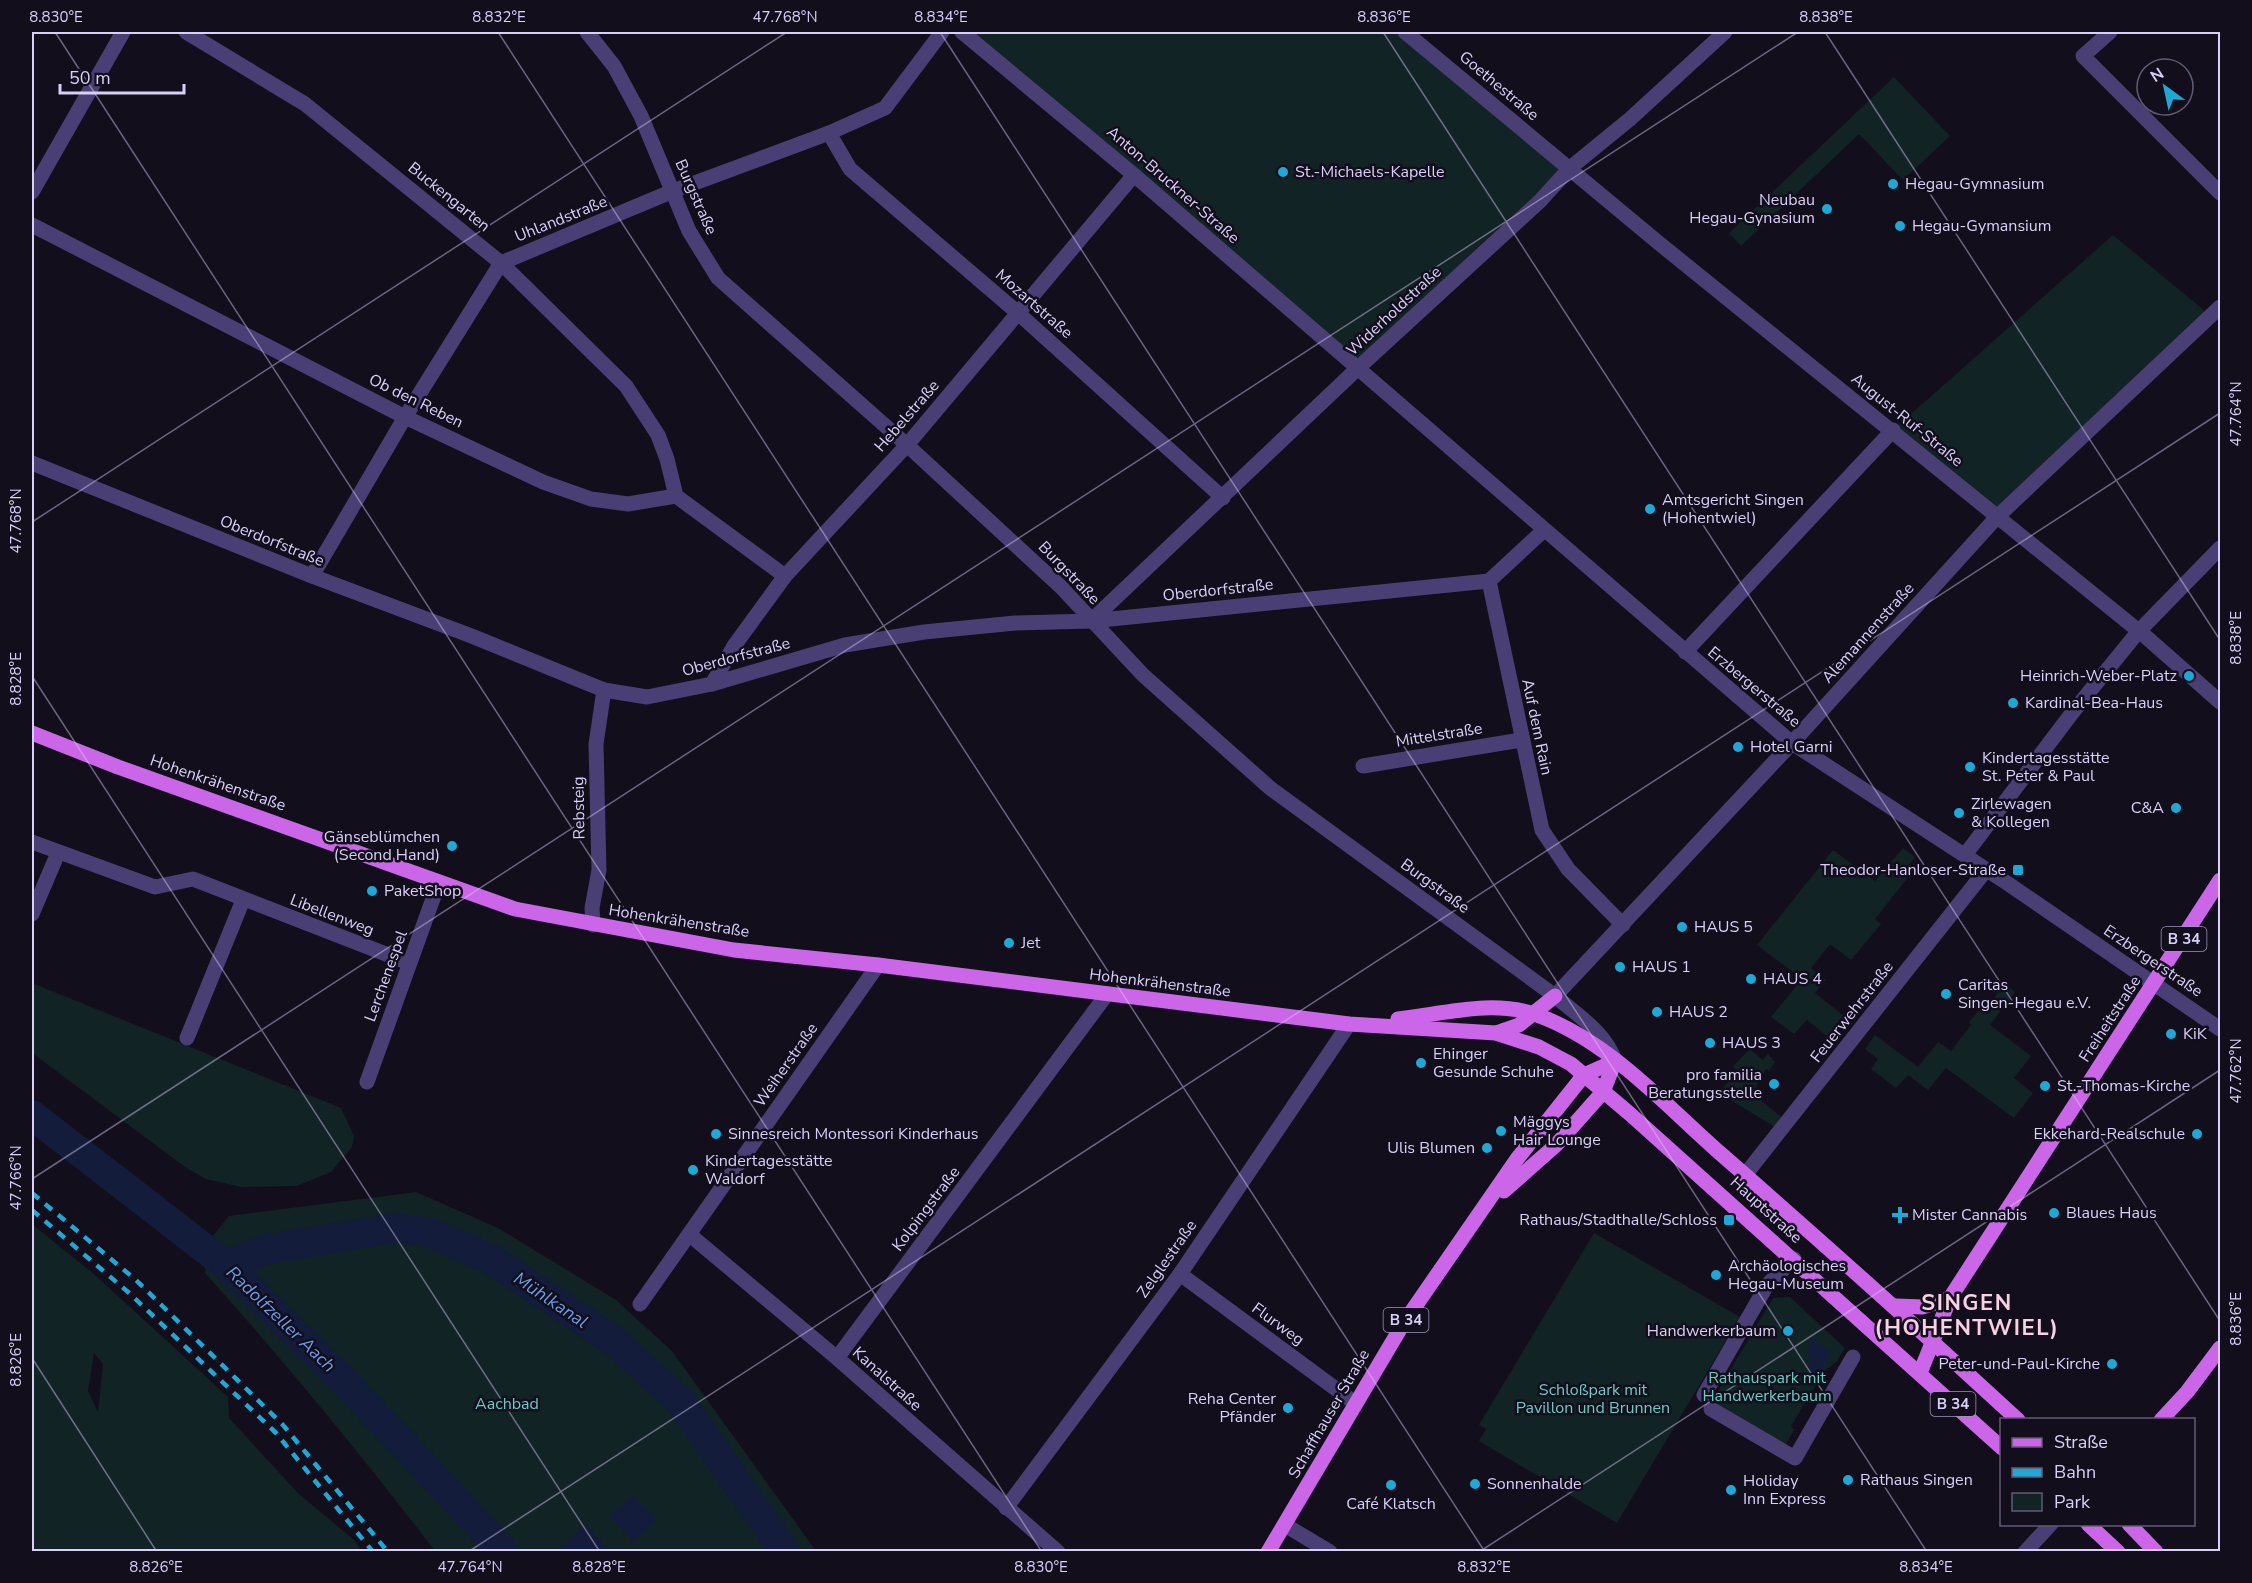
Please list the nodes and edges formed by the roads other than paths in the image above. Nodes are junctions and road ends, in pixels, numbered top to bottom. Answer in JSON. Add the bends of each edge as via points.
{"nodes":[{"id":1,"x":123,"y":32,"type":"edge"},
{"id":2,"x":186,"y":32,"type":"edge"},
{"id":3,"x":587,"y":32,"type":"edge"},
{"id":4,"x":942,"y":32,"type":"edge"},
{"id":5,"x":962,"y":32,"type":"edge"},
{"id":6,"x":1405,"y":32,"type":"edge"},
{"id":7,"x":1725,"y":32,"type":"edge"},
{"id":8,"x":2110,"y":32,"type":"edge"},
{"id":9,"x":829,"y":133,"type":"junction"},
{"id":10,"x":1570,"y":168,"type":"junction"},
{"id":11,"x":1134,"y":175,"type":"junction"},
{"id":12,"x":673,"y":191,"type":"junction"},
{"id":13,"x":32,"y":192,"type":"edge"},
{"id":14,"x":2220,"y":193,"type":"edge"},
{"id":15,"x":32,"y":225,"type":"edge"},
{"id":16,"x":501,"y":263,"type":"junction"},
{"id":17,"x":2220,"y":307,"type":"edge"},
{"id":18,"x":1018,"y":313,"type":"junction"},
{"id":19,"x":1358,"y":368,"type":"junction"},
{"id":20,"x":405,"y":417,"type":"junction"},
{"id":21,"x":1893,"y":430,"type":"junction"},
{"id":22,"x":907,"y":445,"type":"junction"},
{"id":23,"x":32,"y":463,"type":"edge"},
{"id":24,"x":676,"y":496,"type":"junction"},
{"id":25,"x":1223,"y":498,"type":"junction"},
{"id":26,"x":1997,"y":517,"type":"junction"},
{"id":27,"x":1544,"y":530,"type":"junction"},
{"id":28,"x":2220,"y":548,"type":"edge"},
{"id":29,"x":312,"y":576,"type":"junction"},
{"id":30,"x":785,"y":576,"type":"junction"},
{"id":31,"x":1489,"y":581,"type":"junction"},
{"id":32,"x":1091,"y":621,"type":"junction"},
{"id":33,"x":2138,"y":632,"type":"junction"},
{"id":34,"x":1685,"y":652,"type":"junction"},
{"id":35,"x":712,"y":684,"type":"junction"},
{"id":36,"x":604,"y":690,"type":"junction"},
{"id":37,"x":2220,"y":702,"type":"edge"},
{"id":38,"x":32,"y":733,"type":"edge"},
{"id":39,"x":1521,"y":740,"type":"junction"},
{"id":40,"x":1792,"y":743,"type":"junction"},
{"id":41,"x":1363,"y":765,"type":"dead end"},
{"id":42,"x":32,"y":842,"type":"edge"},
{"id":43,"x":58,"y":853,"type":"junction"},
{"id":44,"x":1965,"y":855,"type":"junction"},
{"id":45,"x":1986,"y":870,"type":"junction"},
{"id":46,"x":2220,"y":880,"type":"edge"},
{"id":47,"x":439,"y":882,"type":"junction"},
{"id":48,"x":243,"y":900,"type":"junction"},
{"id":49,"x":32,"y":914,"type":"edge"},
{"id":50,"x":593,"y":925,"type":"junction"},
{"id":51,"x":1623,"y":926,"type":"junction"},
{"id":52,"x":409,"y":963,"type":"junction"},
{"id":53,"x":878,"y":965,"type":"junction"},
{"id":54,"x":2154,"y":986,"type":"junction"},
{"id":55,"x":1107,"y":994,"type":"junction"},
{"id":56,"x":1555,"y":996,"type":"junction"},
{"id":57,"x":1535,"y":1014,"type":"junction"},
{"id":58,"x":1349,"y":1024,"type":"junction"},
{"id":59,"x":2220,"y":1029,"type":"edge"},
{"id":60,"x":1496,"y":1033,"type":"junction"},
{"id":61,"x":187,"y":1038,"type":"dead end"},
{"id":62,"x":1615,"y":1061,"type":"junction"},
{"id":63,"x":1584,"y":1075,"type":"junction"},
{"id":64,"x":367,"y":1082,"type":"dead end"},
{"id":65,"x":1603,"y":1092,"type":"junction"},
{"id":66,"x":1745,"y":1175,"type":"junction"},
{"id":67,"x":1485,"y":1208,"type":"junction"},
{"id":68,"x":690,"y":1235,"type":"junction"},
{"id":69,"x":1794,"y":1259,"type":"junction"},
{"id":70,"x":1180,"y":1274,"type":"junction"},
{"id":71,"x":1950,"y":1298,"type":"junction"},
{"id":72,"x":640,"y":1304,"type":"dead end"},
{"id":73,"x":1896,"y":1306,"type":"junction"},
{"id":74,"x":1931,"y":1340,"type":"junction"},
{"id":75,"x":1853,"y":1357,"type":"dead end"},
{"id":76,"x":837,"y":1358,"type":"junction"},
{"id":77,"x":2217,"y":1358,"type":"edge"},
{"id":78,"x":1920,"y":1373,"type":"junction"},
{"id":79,"x":1704,"y":1395,"type":"dead end"},
{"id":80,"x":1355,"y":1403,"type":"junction"},
{"id":81,"x":1711,"y":1410,"type":"dead end"},
{"id":82,"x":2017,"y":1418,"type":"edge"},
{"id":83,"x":2162,"y":1418,"type":"edge"},
{"id":84,"x":2000,"y":1447,"type":"edge"},
{"id":85,"x":1006,"y":1508,"type":"junction"},
{"id":86,"x":1285,"y":1525,"type":"junction"},
{"id":87,"x":2049,"y":1526,"type":"edge"},
{"id":88,"x":2090,"y":1526,"type":"edge"},
{"id":89,"x":2131,"y":1526,"type":"edge"},
{"id":90,"x":1058,"y":1551,"type":"edge"},
{"id":91,"x":1268,"y":1551,"type":"edge"},
{"id":92,"x":1330,"y":1551,"type":"edge"},
{"id":93,"x":2025,"y":1551,"type":"edge"},
{"id":94,"x":2118,"y":1551,"type":"edge"},
{"id":95,"x":2156,"y":1551,"type":"edge"}],
"edges":[{"from":1,"to":13,"type":"street"},
{"from":2,"to":16,"type":"street","name":"Buckengarten","via":[[305,104]]},
{"from":3,"to":12,"type":"street","name":"Burgstraße","via":[[625,86]]},
{"from":4,"to":9,"type":"street","name":"Uhlandstraße","via":[[885,108]]},
{"from":5,"to":11,"type":"street","name":"Anton-Bruckner-Straße"},
{"from":6,"to":10,"type":"street","name":"Goethestraße"},
{"from":7,"to":10,"type":"street","name":"Widerholdstraße"},
{"from":8,"to":14,"type":"street","via":[[2083,56]]},
{"from":9,"to":12,"type":"street","name":"Uhlandstraße"},
{"from":9,"to":18,"type":"street","name":"Mozartstraße","via":[[850,169]]},
{"from":10,"to":19,"type":"street","name":"Widerholdstraße","via":[[1540,201]]},
{"from":10,"to":21,"type":"street","name":"August-Ruf-Straße"},
{"from":11,"to":18,"type":"street","name":"Hebelstraße"},
{"from":11,"to":19,"type":"street","name":"Anton-Bruckner-Straße"},
{"from":12,"to":16,"type":"street","name":"Uhlandstraße"},
{"from":12,"to":22,"type":"street","name":"Burgstraße","via":[[689,231],[718,278]]},
{"from":15,"to":20,"type":"street","name":"Ob den Reben"},
{"from":16,"to":20,"type":"street"},
{"from":16,"to":24,"type":"street","name":"Buckengarten","via":[[626,386],[658,435]]},
{"from":17,"to":26,"type":"street","name":"Alemannenstraße"},
{"from":18,"to":22,"type":"street","name":"Hebelstraße"},
{"from":18,"to":25,"type":"street","name":"Mozartstraße"},
{"from":19,"to":25,"type":"street","name":"Widerholdstraße"},
{"from":19,"to":27,"type":"street","name":"Erzbergerstraße"},
{"from":20,"to":24,"type":"street","name":"Ob den Reben","via":[[543,482],[591,499],[628,504]]},
{"from":20,"to":29,"type":"street"},
{"from":21,"to":26,"type":"street","name":"August-Ruf-Straße"},
{"from":21,"to":34,"type":"street"},
{"from":22,"to":30,"type":"street","name":"Hebelstraße"},
{"from":22,"to":32,"type":"street","name":"Burgstraße","via":[[1061,587]]},
{"from":23,"to":29,"type":"street","name":"Oberdorfstraße"},
{"from":24,"to":30,"type":"street"},
{"from":25,"to":32,"type":"street","name":"Widerholdstraße"},
{"from":26,"to":33,"type":"street","name":"August-Ruf-Straße"},
{"from":26,"to":40,"type":"street","name":"Alemannenstraße"},
{"from":27,"to":31,"type":"street"},
{"from":27,"to":34,"type":"street","name":"Erzbergerstraße"},
{"from":28,"to":33,"type":"street"},
{"from":29,"to":36,"type":"street","name":"Oberdorfstraße"},
{"from":30,"to":35,"type":"street","name":"Hebelstraße","via":[[734,646]]},
{"from":31,"to":32,"type":"street","name":"Oberdorfstraße"},
{"from":31,"to":39,"type":"street","name":"Auf dem Rain"},
{"from":32,"to":35,"type":"street","name":"Oberdorfstraße","via":[[1015,622],[845,645]]},
{"from":32,"to":56,"type":"street","name":"Burgstraße","via":[[1143,675],[1270,788]]},
{"from":33,"to":37,"type":"street","name":"August-Ruf-Straße"},
{"from":33,"to":44,"type":"street"},
{"from":34,"to":40,"type":"street","name":"Erzbergerstraße"},
{"from":35,"to":36,"type":"street","name":"Oberdorfstraße","via":[[647,697]]},
{"from":36,"to":50,"type":"street","name":"Rebsteig","via":[[596,744],[599,870]]},
{"from":38,"to":47,"type":"main road","name":"Hohenkrähenstraße"},
{"from":39,"to":41,"type":"street","name":"Mittelstraße"},
{"from":39,"to":51,"type":"street","name":"Auf dem Rain","via":[[1542,830],[1587,890]]},
{"from":40,"to":44,"type":"street","name":"Erzbergerstraße"},
{"from":40,"to":51,"type":"street","name":"Alemannenstraße"},
{"from":42,"to":43,"type":"street","name":"Libellenweg"},
{"from":43,"to":48,"type":"street","name":"Libellenweg","via":[[155,887],[193,879]]},
{"from":43,"to":49,"type":"street"},
{"from":44,"to":45,"type":"street","name":"Erzbergerstraße"},
{"from":45,"to":54,"type":"street","name":"Erzbergerstraße"},
{"from":45,"to":66,"type":"street","name":"Feuerwehrstraße"},
{"from":46,"to":54,"type":"main road","name":"Freiheitstraße","number":"B 34"},
{"from":47,"to":50,"type":"main road","name":"Hohenkrähenstraße","via":[[515,909]]},
{"from":47,"to":52,"type":"street","name":"Lerchenespel"},
{"from":48,"to":52,"type":"street","name":"Libellenweg"},
{"from":48,"to":61,"type":"street"},
{"from":50,"to":53,"type":"main road","name":"Hohenkrähenstraße","via":[[734,950]]},
{"from":51,"to":56,"type":"street","name":"Alemannenstraße"},
{"from":52,"to":64,"type":"street","name":"Lerchenespel"},
{"from":53,"to":55,"type":"main road","name":"Hohenkrähenstraße"},
{"from":53,"to":68,"type":"street","name":"Weiherstraße"},
{"from":54,"to":59,"type":"street","name":"Erzbergerstraße"},
{"from":54,"to":71,"type":"main road","name":"Freiheitstraße","number":"B 34"},
{"from":55,"to":58,"type":"main road","name":"Hohenkrähenstraße"},
{"from":55,"to":76,"type":"street","name":"Kolpingstraße"},
{"from":56,"to":57,"type":"main road"},
{"from":56,"to":62,"type":"street","name":"Burgstraße","via":[[1611,1049]]},
{"from":57,"to":58,"type":"main road","name":"Hohenkrähenstraße","via":[[1492,1008]]},
{"from":57,"to":60,"type":"main road"},
{"from":57,"to":62,"type":"main road","name":"Hohenkrähenstraße","via":[[1573,1030]]},
{"from":58,"to":60,"type":"main road","name":"Hohenkrähenstraße"},
{"from":58,"to":70,"type":"street","name":"Zelglestraße"},
{"from":60,"to":63,"type":"main road","name":"Hohenkrähenstraße","via":[[1539,1047]]},
{"from":62,"to":63,"type":"main road","name":"Schaffhauser Straße","number":"B 34"},
{"from":62,"to":65,"type":"main road","name":"Schaffhauser Straße","number":"B 34"},
{"from":62,"to":66,"type":"main road","name":"Hauptstraße","number":"B 34"},
{"from":63,"to":65,"type":"main road","name":"Hauptstraße"},
{"from":63,"to":67,"type":"main road","name":"Schaffhauser Straße","number":"B 34","via":[[1517,1159]]},
{"from":65,"to":67,"type":"main road","name":"Schaffhauser Straße","number":"B 34","via":[[1556,1145]]},
{"from":65,"to":69,"type":"main road","name":"Hauptstraße","number":"B 34"},
{"from":66,"to":73,"type":"main road","name":"Hauptstraße","number":"B 34"},
{"from":67,"to":80,"type":"main road","name":"Schaffhauser Straße","number":"B 34","via":[[1403,1324]]},
{"from":68,"to":72,"type":"street","name":"Weiherstraße"},
{"from":68,"to":76,"type":"street","name":"Kanalstraße"},
{"from":69,"to":78,"type":"main road","name":"Hauptstraße","number":"B 34"},
{"from":69,"to":79,"type":"street","via":[[1767,1285]]},
{"from":70,"to":80,"type":"street","name":"Flurweg"},
{"from":70,"to":85,"type":"street","name":"Zelglestraße"},
{"from":71,"to":73,"type":"main road","via":[[1923,1307]]},
{"from":71,"to":74,"type":"main road","name":"Freiheitstraße","number":"B 34"},
{"from":73,"to":74,"type":"main road","name":"Hauptstraße","number":"B 34"},
{"from":74,"to":78,"type":"main road","name":"Freiheitstraße","number":"B 34"},
{"from":74,"to":82,"type":"main road","name":"Hauptstraße","number":"B 34"},
{"from":75,"to":81,"type":"street","via":[[1795,1458]]},
{"from":76,"to":85,"type":"street","name":"Kanalstraße"},
{"from":77,"to":83,"type":"main road"},
{"from":78,"to":84,"type":"main road","name":"Hauptstraße","number":"B 34"},
{"from":80,"to":86,"type":"main road","name":"Schaffhauser Straße","number":"B 34"},
{"from":85,"to":90,"type":"street","name":"Kanalstraße"},
{"from":86,"to":91,"type":"main road","name":"Schaffhauser Straße","number":"B 34"},
{"from":86,"to":92,"type":"street"},
{"from":87,"to":93,"type":"street"},
{"from":88,"to":94,"type":"main road"},
{"from":89,"to":95,"type":"main road"}]}
